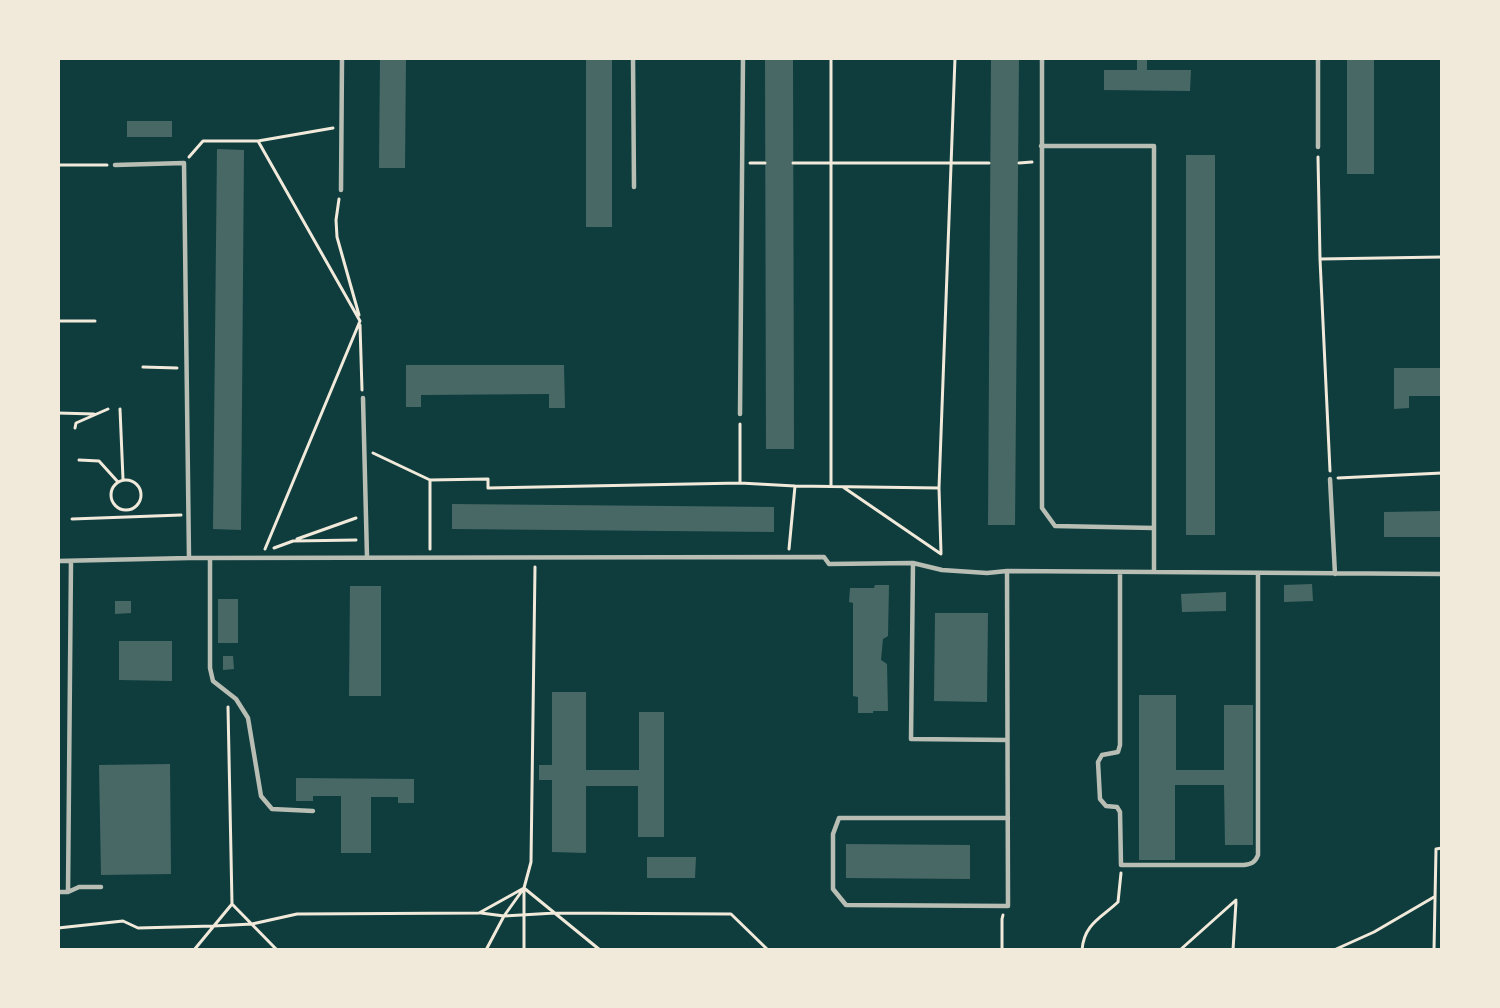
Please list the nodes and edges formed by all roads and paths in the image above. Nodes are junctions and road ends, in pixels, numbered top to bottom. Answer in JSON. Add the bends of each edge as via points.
{"nodes":[{"id":1,"x":342,"y":58,"type":"edge"},
{"id":2,"x":633,"y":58,"type":"edge"},
{"id":3,"x":744,"y":58,"type":"edge"},
{"id":4,"x":831,"y":58,"type":"edge"},
{"id":5,"x":955,"y":58,"type":"edge"},
{"id":6,"x":1042,"y":58,"type":"edge"},
{"id":7,"x":1318,"y":58,"type":"edge"},
{"id":8,"x":341,"y":126,"type":"junction"},
{"id":9,"x":258,"y":141,"type":"junction"},
{"id":10,"x":1041,"y":146,"type":"junction"},
{"id":11,"x":1318,"y":147,"type":"joint"},
{"id":12,"x":1041,"y":162,"type":"junction"},
{"id":13,"x":184,"y":163,"type":"junction"},
{"id":14,"x":742,"y":163,"type":"junction"},
{"id":15,"x":765,"y":163,"type":"dead end"},
{"id":16,"x":793,"y":163,"type":"dead end"},
{"id":17,"x":831,"y":163,"type":"junction"},
{"id":18,"x":989,"y":163,"type":"dead end"},
{"id":19,"x":1019,"y":163,"type":"dead end"},
{"id":20,"x":950,"y":164,"type":"junction"},
{"id":21,"x":58,"y":165,"type":"edge"},
{"id":22,"x":115,"y":165,"type":"joint"},
{"id":23,"x":634,"y":187,"type":"dead end"},
{"id":24,"x":341,"y":190,"type":"joint"},
{"id":25,"x":1442,"y":257,"type":"edge"},
{"id":26,"x":1320,"y":259,"type":"junction"},
{"id":27,"x":58,"y":321,"type":"edge"},
{"id":28,"x":95,"y":321,"type":"dead end"},
{"id":29,"x":360,"y":321,"type":"junction"},
{"id":30,"x":143,"y":368,"type":"dead end"},
{"id":31,"x":187,"y":368,"type":"junction"},
{"id":32,"x":363,"y":398,"type":"joint"},
{"id":33,"x":120,"y":409,"type":"dead end"},
{"id":34,"x":108,"y":410,"type":"dead end"},
{"id":35,"x":58,"y":413,"type":"edge"},
{"id":36,"x":96,"y":414,"type":"junction"},
{"id":37,"x":740,"y":414,"type":"joint"},
{"id":38,"x":75,"y":428,"type":"dead end"},
{"id":39,"x":364,"y":448,"type":"junction"},
{"id":40,"x":79,"y":460,"type":"dead end"},
{"id":41,"x":1442,"y":472,"type":"edge"},
{"id":42,"x":1330,"y":479,"type":"junction"},
{"id":43,"x":123,"y":480,"type":"junction"},
{"id":44,"x":430,"y":480,"type":"junction"},
{"id":45,"x":118,"y":482,"type":"junction"},
{"id":46,"x":740,"y":483,"type":"junction"},
{"id":47,"x":795,"y":486,"type":"junction"},
{"id":48,"x":831,"y":486,"type":"junction"},
{"id":49,"x":841,"y":486,"type":"junction"},
{"id":50,"x":939,"y":488,"type":"junction"},
{"id":51,"x":128,"y":510,"type":"junction"},
{"id":52,"x":189,"y":515,"type":"junction"},
{"id":53,"x":366,"y":515,"type":"junction"},
{"id":54,"x":126,"y":516,"type":"junction"},
{"id":55,"x":72,"y":519,"type":"dead end"},
{"id":56,"x":126,"y":523,"type":"dead end"},
{"id":57,"x":1154,"y":528,"type":"junction"},
{"id":58,"x":367,"y":540,"type":"junction"},
{"id":59,"x":293,"y":541,"type":"junction"},
{"id":60,"x":941,"y":554,"type":"junction"},
{"id":61,"x":367,"y":557,"type":"junction"},
{"id":62,"x":535,"y":557,"type":"junction"},
{"id":63,"x":788,"y":557,"type":"junction"},
{"id":64,"x":189,"y":558,"type":"junction"},
{"id":65,"x":430,"y":558,"type":"junction"},
{"id":66,"x":210,"y":559,"type":"junction"},
{"id":67,"x":58,"y":561,"type":"edge"},
{"id":68,"x":71,"y":561,"type":"junction"},
{"id":69,"x":913,"y":563,"type":"junction"},
{"id":70,"x":942,"y":570,"type":"junction"},
{"id":71,"x":1007,"y":571,"type":"junction"},
{"id":72,"x":1154,"y":572,"type":"junction"},
{"id":73,"x":1120,"y":573,"type":"junction"},
{"id":74,"x":1258,"y":573,"type":"junction"},
{"id":75,"x":1335,"y":574,"type":"junction"},
{"id":76,"x":1442,"y":574,"type":"edge"},
{"id":77,"x":228,"y":694,"type":"junction"},
{"id":78,"x":1007,"y":740,"type":"junction"},
{"id":79,"x":313,"y":811,"type":"dead end"},
{"id":80,"x":1008,"y":818,"type":"junction"},
{"id":81,"x":1442,"y":848,"type":"edge"},
{"id":82,"x":1120,"y":866,"type":"junction"},
{"id":83,"x":101,"y":887,"type":"dead end"},
{"id":84,"x":524,"y":888,"type":"junction"},
{"id":85,"x":1442,"y":888,"type":"edge"},
{"id":86,"x":1434,"y":889,"type":"junction"},
{"id":87,"x":58,"y":892,"type":"edge"},
{"id":88,"x":68,"y":892,"type":"junction"},
{"id":89,"x":1434,"y":897,"type":"junction"},
{"id":90,"x":232,"y":904,"type":"junction"},
{"id":91,"x":1008,"y":906,"type":"junction"},
{"id":92,"x":479,"y":913,"type":"junction"},
{"id":93,"x":555,"y":914,"type":"junction"},
{"id":94,"x":524,"y":915,"type":"junction"},
{"id":95,"x":504,"y":916,"type":"junction"},
{"id":96,"x":252,"y":924,"type":"junction"},
{"id":97,"x":213,"y":926,"type":"junction"},
{"id":98,"x":58,"y":928,"type":"edge"},
{"id":99,"x":194,"y":950,"type":"edge"},
{"id":100,"x":276,"y":950,"type":"edge"},
{"id":101,"x":486,"y":950,"type":"edge"},
{"id":102,"x":524,"y":950,"type":"edge"},
{"id":103,"x":600,"y":950,"type":"edge"},
{"id":104,"x":768,"y":950,"type":"edge"},
{"id":105,"x":1002,"y":950,"type":"edge"},
{"id":106,"x":1082,"y":950,"type":"edge"},
{"id":107,"x":1180,"y":950,"type":"edge"},
{"id":108,"x":1233,"y":950,"type":"edge"},
{"id":109,"x":1334,"y":950,"type":"edge"},
{"id":110,"x":1434,"y":950,"type":"edge"}],
"edges":[{"from":1,"to":8,"type":"lane"},
{"from":2,"to":23,"type":"lane"},
{"from":3,"to":14,"type":"lane"},
{"from":4,"to":17,"type":"path"},
{"from":5,"to":20,"type":"path"},
{"from":6,"to":10,"type":"lane"},
{"from":7,"to":11,"type":"lane"},
{"from":8,"to":9,"type":"path"},
{"from":8,"to":24,"type":"lane"},
{"from":9,"to":13,"type":"path","via":[[203,141]]},
{"from":9,"to":29,"type":"path"},
{"from":10,"to":12,"type":"lane"},
{"from":10,"to":57,"type":"lane","via":[[1154,146]]},
{"from":11,"to":26,"type":"path"},
{"from":12,"to":19,"type":"path"},
{"from":12,"to":57,"type":"lane","via":[[1042,508],[1055,526]]},
{"from":13,"to":22,"type":"lane"},
{"from":13,"to":31,"type":"lane"},
{"from":14,"to":15,"type":"path"},
{"from":14,"to":37,"type":"lane"},
{"from":16,"to":17,"type":"path"},
{"from":17,"to":20,"type":"path"},
{"from":17,"to":48,"type":"path"},
{"from":18,"to":20,"type":"path"},
{"from":20,"to":50,"type":"path"},
{"from":21,"to":22,"type":"path"},
{"from":24,"to":29,"type":"path","via":[[337,237]]},
{"from":25,"to":26,"type":"path"},
{"from":26,"to":42,"type":"path"},
{"from":27,"to":28,"type":"path"},
{"from":29,"to":32,"type":"path"},
{"from":29,"to":59,"type":"path","via":[[264,551]]},
{"from":30,"to":31,"type":"path"},
{"from":31,"to":52,"type":"lane"},
{"from":32,"to":39,"type":"lane"},
{"from":33,"to":43,"type":"path"},
{"from":34,"to":36,"type":"path"},
{"from":35,"to":36,"type":"path"},
{"from":36,"to":38,"type":"path","via":[[76,423]]},
{"from":37,"to":46,"type":"path"},
{"from":39,"to":44,"type":"path"},
{"from":39,"to":53,"type":"lane"},
{"from":40,"to":45,"type":"path","via":[[99,461]]},
{"from":41,"to":42,"type":"path"},
{"from":42,"to":75,"type":"lane"},
{"from":43,"to":45,"type":"path"},
{"from":43,"to":51,"type":"path","via":[[132,481],[140,490],[138,503]]},
{"from":44,"to":46,"type":"path","via":[[488,479],[488,488]]},
{"from":44,"to":65,"type":"path"},
{"from":45,"to":51,"type":"path","via":[[112,489],[111,500]]},
{"from":46,"to":47,"type":"path"},
{"from":47,"to":48,"type":"path"},
{"from":47,"to":63,"type":"path"},
{"from":48,"to":49,"type":"path"},
{"from":49,"to":50,"type":"path"},
{"from":49,"to":60,"type":"path"},
{"from":50,"to":60,"type":"path"},
{"from":51,"to":54,"type":"path"},
{"from":52,"to":54,"type":"path"},
{"from":52,"to":64,"type":"lane"},
{"from":53,"to":58,"type":"lane"},
{"from":53,"to":59,"type":"path"},
{"from":54,"to":55,"type":"path"},
{"from":54,"to":56,"type":"path"},
{"from":57,"to":72,"type":"lane"},
{"from":58,"to":59,"type":"path"},
{"from":58,"to":61,"type":"lane"},
{"from":60,"to":70,"type":"path"},
{"from":61,"to":65,"type":"lane"},
{"from":61,"to":66,"type":"lane"},
{"from":62,"to":63,"type":"lane"},
{"from":62,"to":65,"type":"lane"},
{"from":62,"to":84,"type":"path","via":[[531,862]]},
{"from":63,"to":69,"type":"lane","via":[[824,557],[829,564]]},
{"from":64,"to":66,"type":"lane"},
{"from":64,"to":68,"type":"lane"},
{"from":66,"to":77,"type":"lane","via":[[210,668],[213,681]]},
{"from":67,"to":68,"type":"lane"},
{"from":68,"to":88,"type":"lane"},
{"from":69,"to":70,"type":"lane"},
{"from":69,"to":78,"type":"lane","via":[[910,739]]},
{"from":70,"to":71,"type":"lane"},
{"from":71,"to":73,"type":"lane"},
{"from":71,"to":78,"type":"lane"},
{"from":72,"to":73,"type":"lane"},
{"from":72,"to":74,"type":"lane"},
{"from":73,"to":82,"type":"lane","via":[[1120,745],[1118,752],[1099,759],[1098,773],[1100,800],[1106,806],[1117,807],[1120,813]]},
{"from":74,"to":75,"type":"lane"},
{"from":74,"to":82,"type":"lane","via":[[1256,860],[1244,865]]},
{"from":75,"to":76,"type":"lane"},
{"from":77,"to":79,"type":"lane","via":[[248,718],[261,796],[272,809]]},
{"from":77,"to":90,"type":"path"},
{"from":78,"to":80,"type":"lane"},
{"from":80,"to":91,"type":"lane"},
{"from":80,"to":91,"type":"lane","via":[[838,818],[833,834],[833,889],[846,905]]},
{"from":81,"to":86,"type":"path","via":[[1436,849]]},
{"from":82,"to":106,"type":"path","via":[[1118,902],[1088,928]]},
{"from":83,"to":88,"type":"lane","via":[[79,887]]},
{"from":84,"to":92,"type":"path"},
{"from":84,"to":93,"type":"path"},
{"from":84,"to":94,"type":"path"},
{"from":84,"to":95,"type":"path"},
{"from":85,"to":86,"type":"path"},
{"from":86,"to":89,"type":"path"},
{"from":87,"to":88,"type":"lane"},
{"from":89,"to":109,"type":"path"},
{"from":89,"to":110,"type":"path"},
{"from":90,"to":96,"type":"path"},
{"from":90,"to":97,"type":"path"},
{"from":91,"to":105,"type":"path","via":[[1002,919]]},
{"from":92,"to":95,"type":"path"},
{"from":92,"to":96,"type":"path","via":[[297,914]]},
{"from":93,"to":94,"type":"path"},
{"from":93,"to":103,"type":"path"},
{"from":93,"to":104,"type":"path","via":[[731,914]]},
{"from":94,"to":95,"type":"path"},
{"from":94,"to":102,"type":"path"},
{"from":95,"to":101,"type":"path"},
{"from":96,"to":97,"type":"path"},
{"from":96,"to":100,"type":"path"},
{"from":97,"to":98,"type":"path","via":[[138,928],[123,921]]},
{"from":97,"to":99,"type":"path"},
{"from":107,"to":108,"type":"path","via":[[1236,900]]}]}
